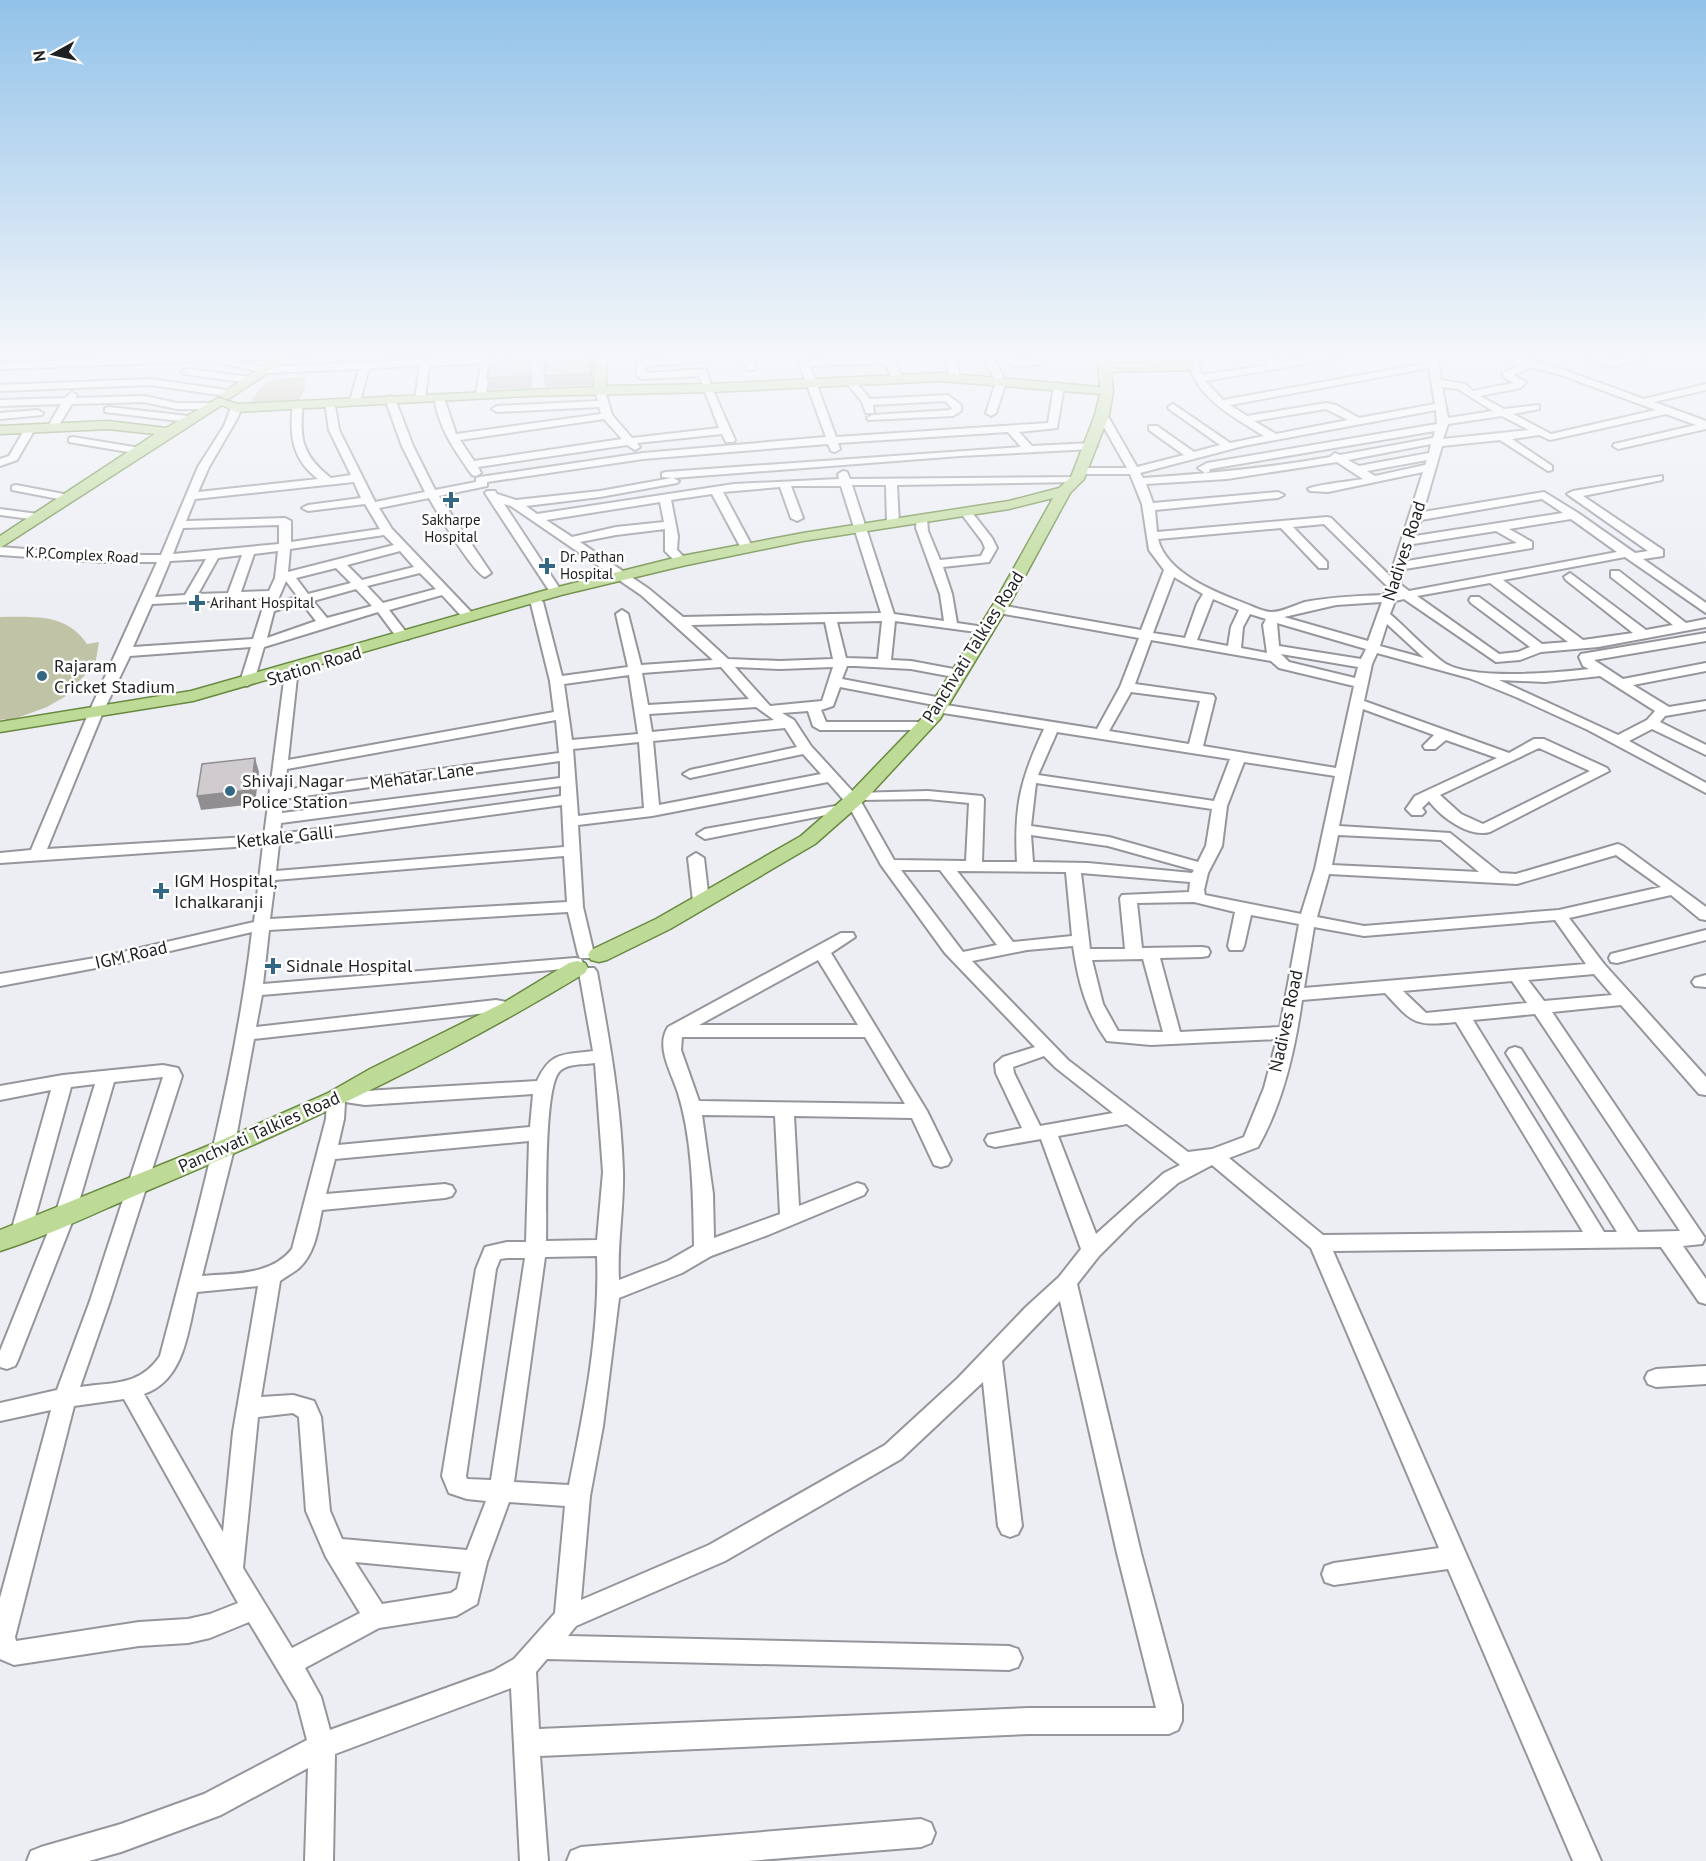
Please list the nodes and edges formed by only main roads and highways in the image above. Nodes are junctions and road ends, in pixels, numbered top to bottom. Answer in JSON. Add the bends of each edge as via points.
{"nodes":[{"id":1,"x":153,"y":442,"type":"edge"},
{"id":2,"x":1093,"y":442,"type":"edge"},
{"id":3,"x":1061,"y":496,"type":"junction"},
{"id":4,"x":1020,"y":507,"type":"junction"},
{"id":5,"x":967,"y":514,"type":"junction"},
{"id":6,"x":921,"y":520,"type":"junction"},
{"id":7,"x":1045,"y":524,"type":"junction"},
{"id":8,"x":861,"y":529,"type":"junction"},
{"id":9,"x":0,"y":543,"type":"edge"},
{"id":10,"x":621,"y":577,"type":"junction"},
{"id":11,"x":535,"y":601,"type":"junction"},
{"id":12,"x":291,"y":671,"type":"junction"},
{"id":13,"x":95,"y":714,"type":"junction"},
{"id":14,"x":0,"y":727,"type":"edge"},
{"id":15,"x":0,"y":733,"type":"edge"},
{"id":16,"x":10,"y":1237,"type":"edge"}],
"edges":[{"from":1,"to":9,"type":"main road"},
{"from":2,"to":3,"type":"main road","name":"Panchvati Talkies Road","via":[[1079,475]]},
{"from":3,"to":4,"type":"main road"},
{"from":3,"to":5,"type":"main road"},
{"from":3,"to":7,"type":"main road","name":"Panchvati Talkies Road"},
{"from":4,"to":5,"type":"main road"},
{"from":4,"to":7,"type":"main road","via":[[1036,511]]},
{"from":5,"to":6,"type":"main road"},
{"from":6,"to":8,"type":"main road"},
{"from":6,"to":8,"type":"main road"},
{"from":7,"to":16,"type":"main road","name":"Panchvati Talkies Road","via":[[940,705],[852,802],[808,840],[663,924],[585,962],[512,1008],[342,1096]]},
{"from":8,"to":10,"type":"main road"},
{"from":8,"to":10,"type":"main road","via":[[747,548]]},
{"from":10,"to":11,"type":"main road","name":"Station Road"},
{"from":10,"to":11,"type":"main road","name":"Station Road","via":[[556,592]]},
{"from":11,"to":12,"type":"main road","name":"Station Road"},
{"from":11,"to":12,"type":"main road","name":"Station Road"},
{"from":12,"to":13,"type":"main road","name":"Station Road","via":[[192,696]]},
{"from":12,"to":13,"type":"main road","name":"Station Road","via":[[205,698]]},
{"from":13,"to":14,"type":"main road","name":"Station Road"},
{"from":13,"to":15,"type":"main road","name":"Station Road"}]}
